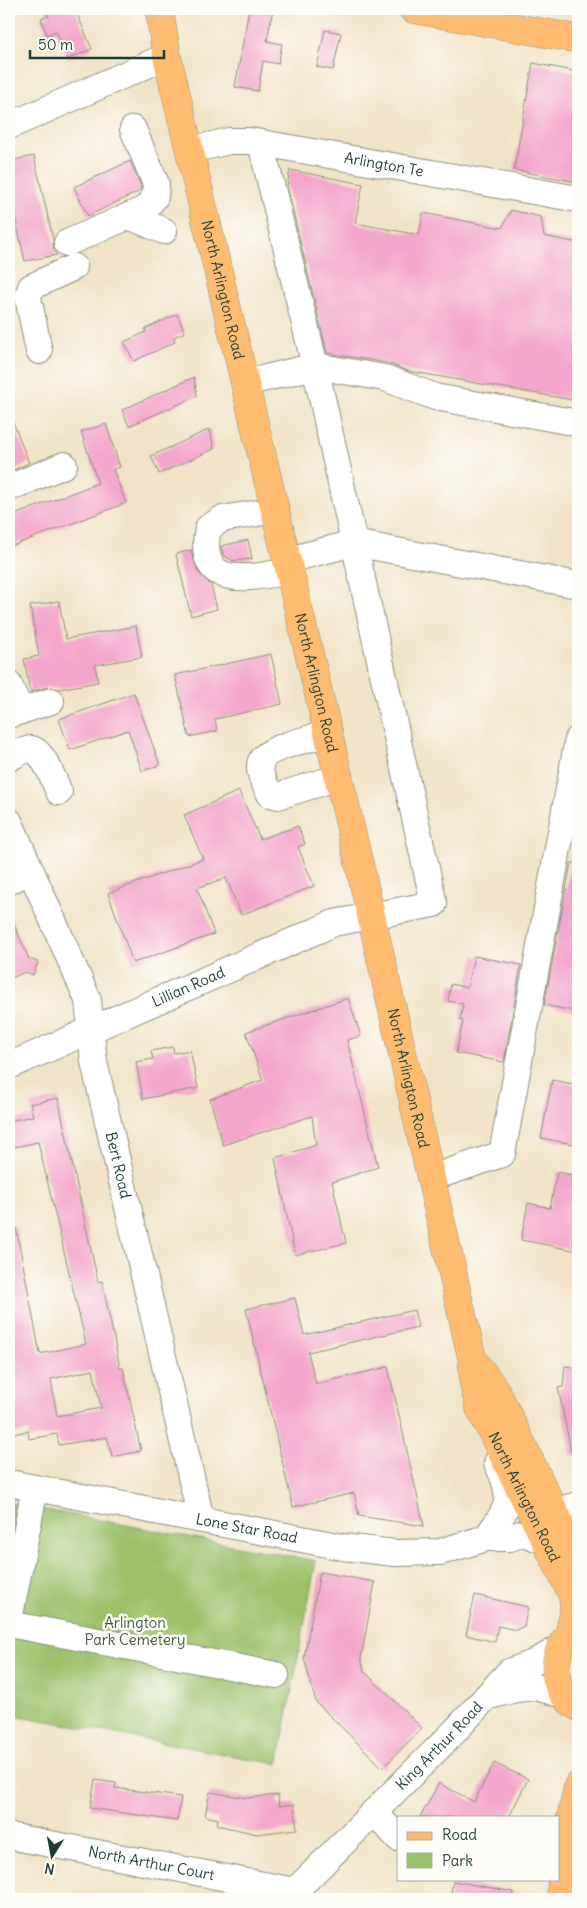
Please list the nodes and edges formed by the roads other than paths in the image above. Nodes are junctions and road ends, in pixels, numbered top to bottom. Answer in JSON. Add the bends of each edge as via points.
{"nodes":[{"id":1,"x":159,"y":9,"type":"edge"},
{"id":2,"x":413,"y":9,"type":"edge"},
{"id":3,"x":578,"y":39,"type":"edge"},
{"id":4,"x":167,"y":56,"type":"junction"},
{"id":5,"x":9,"y":126,"type":"edge"},
{"id":6,"x":132,"y":129,"type":"dead end"},
{"id":7,"x":261,"y":143,"type":"junction"},
{"id":8,"x":191,"y":150,"type":"junction"},
{"id":9,"x":578,"y":199,"type":"edge"},
{"id":10,"x":129,"y":216,"type":"junction"},
{"id":11,"x":164,"y":231,"type":"dead end"},
{"id":12,"x":39,"y":351,"type":"dead end"},
{"id":13,"x":315,"y":366,"type":"junction"},
{"id":14,"x":246,"y":383,"type":"junction"},
{"id":15,"x":578,"y":423,"type":"edge"},
{"id":16,"x":64,"y":465,"type":"dead end"},
{"id":17,"x":9,"y":488,"type":"edge"},
{"id":18,"x":276,"y":510,"type":"junction"},
{"id":19,"x":354,"y":543,"type":"junction"},
{"id":20,"x":289,"y":566,"type":"junction"},
{"id":21,"x":578,"y":585,"type":"edge"},
{"id":22,"x":9,"y":685,"type":"edge"},
{"id":23,"x":51,"y":701,"type":"dead end"},
{"id":24,"x":15,"y":713,"type":"edge"},
{"id":25,"x":329,"y":734,"type":"junction"},
{"id":26,"x":578,"y":739,"type":"edge"},
{"id":27,"x":9,"y":758,"type":"edge"},
{"id":28,"x":339,"y":777,"type":"junction"},
{"id":29,"x":59,"y":792,"type":"dead end"},
{"id":30,"x":9,"y":821,"type":"edge"},
{"id":31,"x":20,"y":876,"type":"edge"},
{"id":32,"x":372,"y":916,"type":"junction"},
{"id":33,"x":91,"y":1031,"type":"junction"},
{"id":34,"x":9,"y":1066,"type":"edge"},
{"id":35,"x":431,"y":1178,"type":"junction"},
{"id":36,"x":472,"y":1358,"type":"junction"},
{"id":37,"x":474,"y":1385,"type":"junction"},
{"id":38,"x":9,"y":1483,"type":"edge"},
{"id":39,"x":35,"y":1488,"type":"junction"},
{"id":40,"x":566,"y":1508,"type":"edge"},
{"id":41,"x":201,"y":1519,"type":"junction"},
{"id":42,"x":486,"y":1538,"type":"junction"},
{"id":43,"x":545,"y":1541,"type":"junction"},
{"id":44,"x":578,"y":1560,"type":"edge"},
{"id":45,"x":9,"y":1620,"type":"edge"},
{"id":46,"x":9,"y":1624,"type":"edge"},
{"id":47,"x":569,"y":1637,"type":"edge"},
{"id":48,"x":276,"y":1675,"type":"dead end"},
{"id":49,"x":486,"y":1697,"type":"junction"},
{"id":50,"x":574,"y":1706,"type":"edge"},
{"id":51,"x":578,"y":1786,"type":"edge"},
{"id":52,"x":374,"y":1812,"type":"junction"},
{"id":53,"x":9,"y":1836,"type":"edge"},
{"id":54,"x":397,"y":1837,"type":"edge"},
{"id":55,"x":564,"y":1883,"type":"edge"},
{"id":56,"x":291,"y":1895,"type":"edge"}],
"edges":[{"from":1,"to":4,"type":"main road","name":"North Arlington Road"},
{"from":2,"to":3,"type":"main road"},
{"from":4,"to":5,"type":"street"},
{"from":4,"to":8,"type":"main road","name":"North Arlington Road"},
{"from":6,"to":10,"type":"street","via":[[156,184],[156,197],[145,209]]},
{"from":7,"to":8,"type":"street","name":"Arlington Te","via":[[229,141]]},
{"from":7,"to":9,"type":"street","name":"Arlington Te"},
{"from":7,"to":13,"type":"street"},
{"from":8,"to":14,"type":"main road","name":"North Arlington Road"},
{"from":10,"to":11,"type":"street"},
{"from":10,"to":12,"type":"street","via":[[71,255],[32,287],[28,297]]},
{"from":13,"to":14,"type":"street"},
{"from":13,"to":15,"type":"street","via":[[385,378],[435,396]]},
{"from":13,"to":19,"type":"street"},
{"from":14,"to":18,"type":"main road","name":"North Arlington Road"},
{"from":16,"to":17,"type":"street"},
{"from":18,"to":20,"type":"main road","name":"North Arlington Road"},
{"from":18,"to":20,"type":"street","via":[[222,519],[208,528],[207,551],[212,567],[221,574],[246,579]]},
{"from":19,"to":20,"type":"street"},
{"from":19,"to":21,"type":"street"},
{"from":19,"to":32,"type":"street","name":"Lillian Road","via":[[434,904]]},
{"from":20,"to":25,"type":"main road","name":"North Arlington Road"},
{"from":22,"to":24,"type":"street"},
{"from":23,"to":24,"type":"street"},
{"from":25,"to":28,"type":"main road","name":"North Arlington Road"},
{"from":25,"to":28,"type":"street","via":[[278,748],[264,756],[261,775],[270,794],[278,796]]},
{"from":26,"to":35,"type":"street","via":[[502,1154]]},
{"from":27,"to":29,"type":"street","via":[[34,750],[42,756]]},
{"from":28,"to":32,"type":"main road","name":"North Arlington Road"},
{"from":30,"to":31,"type":"street","name":"Bert Road"},
{"from":31,"to":33,"type":"street","name":"Bert Road","via":[[88,1000]]},
{"from":32,"to":33,"type":"street","name":"Lillian Road","via":[[334,923]]},
{"from":32,"to":35,"type":"main road","name":"North Arlington Road"},
{"from":33,"to":34,"type":"street","name":"Lillian Road"},
{"from":33,"to":41,"type":"street","name":"Bert Road","via":[[94,1062]]},
{"from":35,"to":36,"type":"main road","name":"North Arlington Road"},
{"from":36,"to":37,"type":"main road","name":"North Arlington Road"},
{"from":36,"to":40,"type":"main road","name":"North Arlington Road","via":[[497,1393]]},
{"from":37,"to":42,"type":"street","via":[[471,1411],[506,1481],[509,1501],[502,1517]]},
{"from":37,"to":43,"type":"main road","name":"North Arlington Road","via":[[480,1408]]},
{"from":38,"to":39,"type":"street","name":"Lone Star Road"},
{"from":39,"to":41,"type":"street","name":"Lone Star Road"},
{"from":39,"to":45,"type":"street"},
{"from":40,"to":44,"type":"main road","name":"North Arlington Road"},
{"from":41,"to":42,"type":"street","name":"Lone Star Road","via":[[344,1547],[395,1553],[440,1552]]},
{"from":42,"to":43,"type":"street","name":"Lone Star Road","via":[[510,1538],[523,1534]]},
{"from":43,"to":47,"type":"main road","name":"North Arlington Road","via":[[573,1596],[574,1613]]},
{"from":46,"to":48,"type":"street"},
{"from":47,"to":49,"type":"street","name":"King Arthur Road","via":[[533,1663],[509,1672]]},
{"from":47,"to":50,"type":"main road","name":"North Arlington Road","via":[[555,1667],[559,1686]]},
{"from":49,"to":50,"type":"street","name":"King Arthur Road","via":[[536,1687]]},
{"from":49,"to":52,"type":"street","name":"King Arthur Road"},
{"from":51,"to":55,"type":"main road","via":[[562,1856]]},
{"from":52,"to":54,"type":"street"},
{"from":52,"to":56,"type":"street","name":"King Arthur Road"},
{"from":53,"to":56,"type":"street","name":"North Arthur Court"}]}
